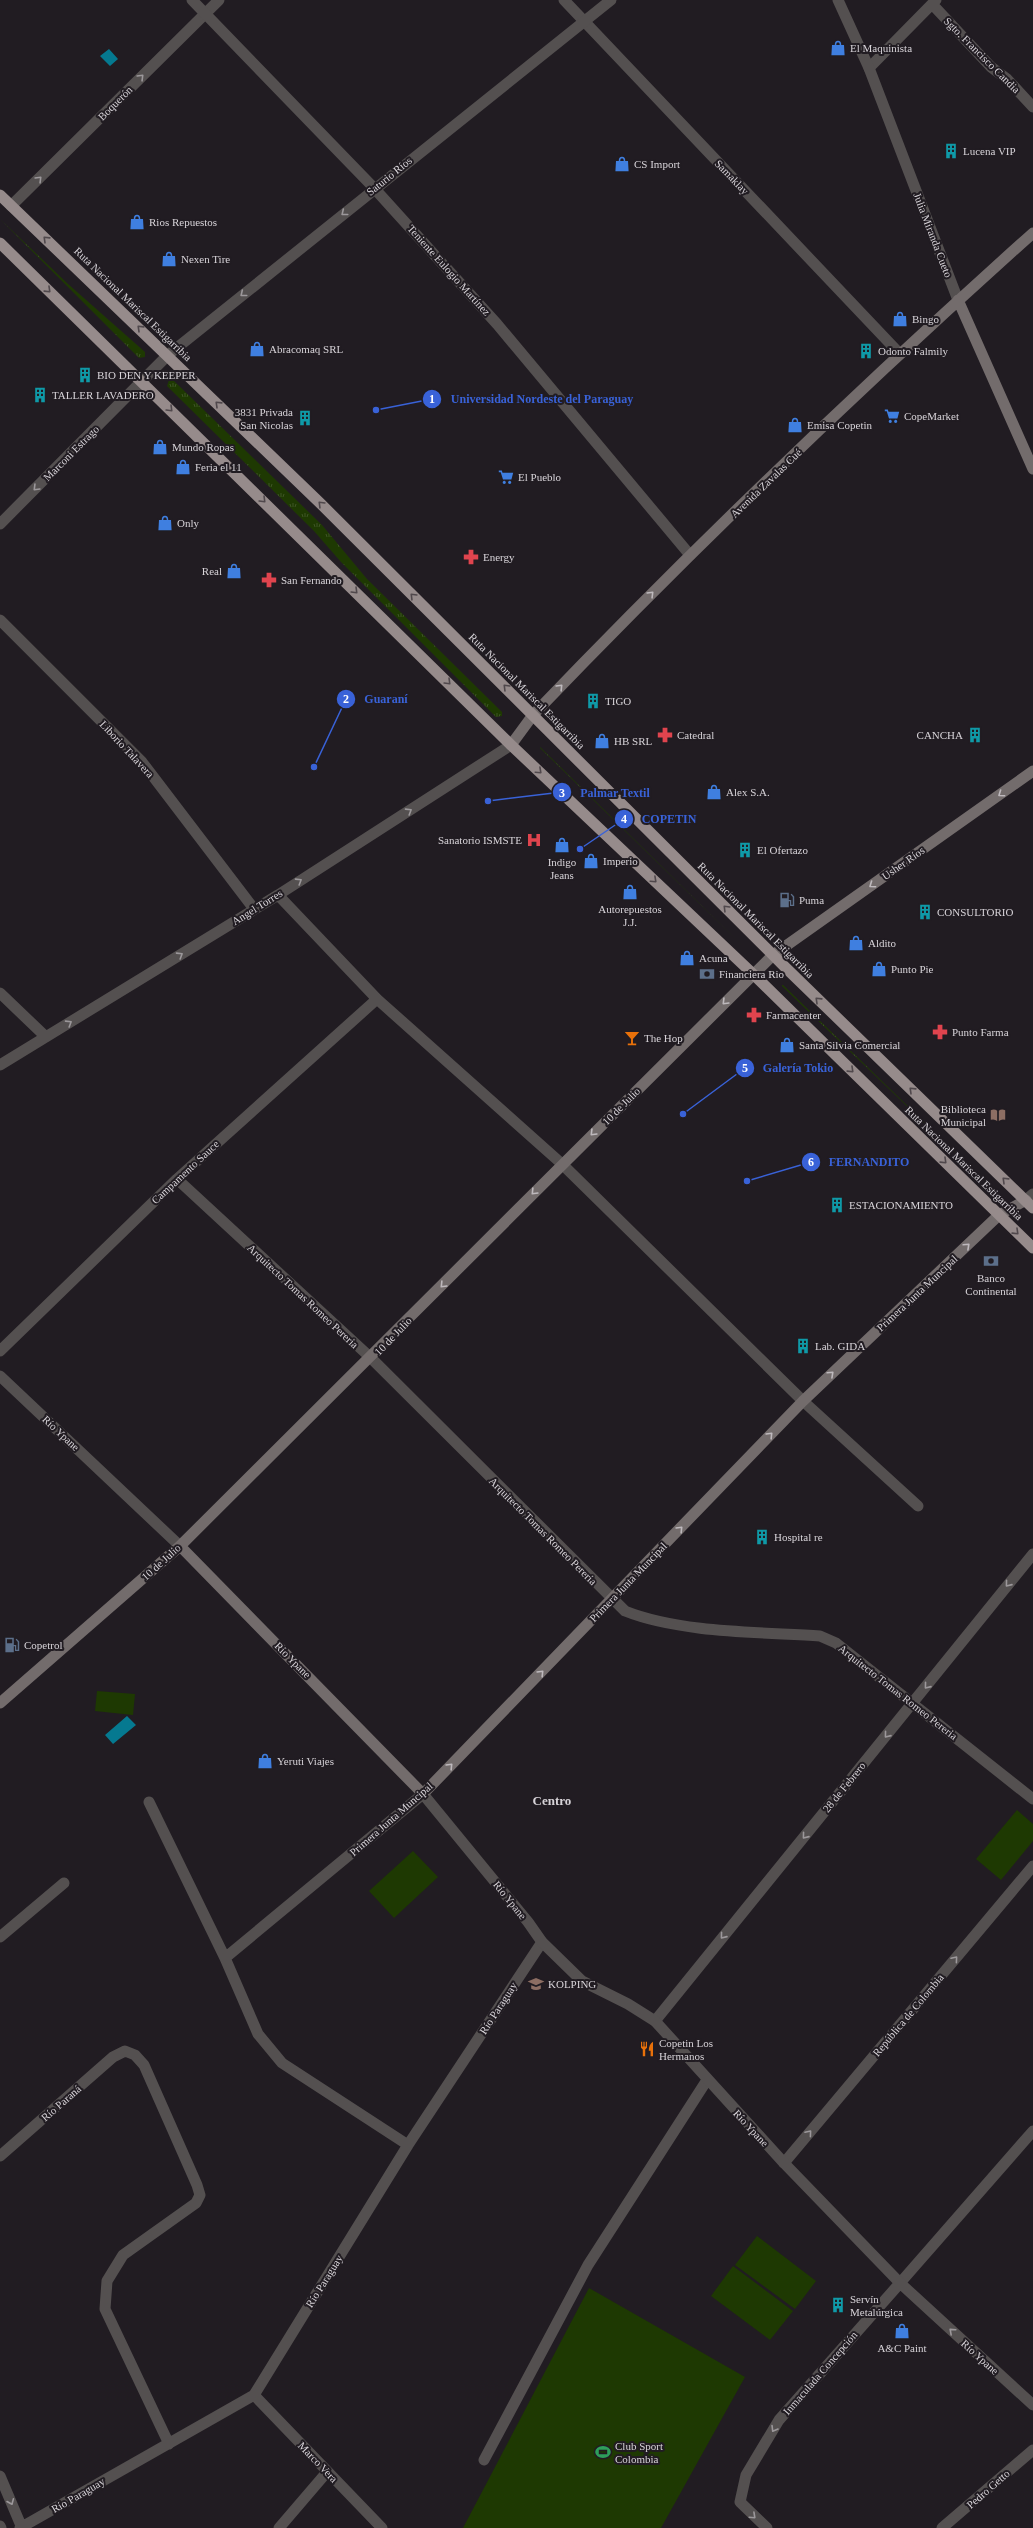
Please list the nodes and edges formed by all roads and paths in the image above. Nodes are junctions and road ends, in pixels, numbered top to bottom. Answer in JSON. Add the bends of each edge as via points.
{"nodes":[{"id":1,"x":192,"y":0,"type":"edge"},
{"id":2,"x":219,"y":0,"type":"edge"},
{"id":3,"x":564,"y":0,"type":"edge"},
{"id":4,"x":611,"y":0,"type":"edge"},
{"id":5,"x":838,"y":0,"type":"edge"},
{"id":6,"x":934,"y":2,"type":"edge"},
{"id":7,"x":205,"y":14,"type":"junction"},
{"id":8,"x":584,"y":21,"type":"junction"},
{"id":9,"x":869,"y":68,"type":"junction"},
{"id":10,"x":1033,"y":107,"type":"edge"},
{"id":11,"x":374,"y":188,"type":"junction"},
{"id":12,"x":0,"y":195,"type":"edge"},
{"id":13,"x":12,"y":206,"type":"junction"},
{"id":14,"x":1033,"y":233,"type":"edge"},
{"id":15,"x":0,"y":243,"type":"edge"},
{"id":16,"x":958,"y":300,"type":"junction"},
{"id":17,"x":900,"y":354,"type":"junction"},
{"id":18,"x":168,"y":355,"type":"junction"},
{"id":19,"x":142,"y":381,"type":"junction"},
{"id":20,"x":1033,"y":469,"type":"edge"},
{"id":21,"x":0,"y":524,"type":"edge"},
{"id":22,"x":690,"y":555,"type":"junction"},
{"id":23,"x":0,"y":620,"type":"edge"},
{"id":24,"x":533,"y":715,"type":"junction"},
{"id":25,"x":511,"y":745,"type":"junction"},
{"id":26,"x":1033,"y":771,"type":"edge"},
{"id":27,"x":278,"y":895,"type":"junction"},
{"id":28,"x":254,"y":909,"type":"junction"},
{"id":29,"x":773,"y":955,"type":"junction"},
{"id":30,"x":753,"y":974,"type":"junction"},
{"id":31,"x":0,"y":993,"type":"edge"},
{"id":32,"x":377,"y":999,"type":"junction"},
{"id":33,"x":46,"y":1037,"type":"junction"},
{"id":34,"x":0,"y":1065,"type":"edge"},
{"id":35,"x":562,"y":1164,"type":"junction"},
{"id":36,"x":176,"y":1179,"type":"junction"},
{"id":37,"x":1031,"y":1201,"type":"edge"},
{"id":38,"x":999,"y":1215,"type":"junction"},
{"id":39,"x":1033,"y":1248,"type":"edge"},
{"id":40,"x":0,"y":1351,"type":"edge"},
{"id":41,"x":371,"y":1358,"type":"junction"},
{"id":42,"x":0,"y":1376,"type":"edge"},
{"id":43,"x":803,"y":1400,"type":"junction"},
{"id":44,"x":918,"y":1506,"type":"dead end"},
{"id":45,"x":180,"y":1546,"type":"junction"},
{"id":46,"x":1033,"y":1554,"type":"edge"},
{"id":47,"x":612,"y":1599,"type":"junction"},
{"id":48,"x":0,"y":1703,"type":"edge"},
{"id":49,"x":912,"y":1704,"type":"junction"},
{"id":50,"x":423,"y":1794,"type":"junction"},
{"id":51,"x":1033,"y":1799,"type":"edge"},
{"id":52,"x":149,"y":1802,"type":"dead end"},
{"id":53,"x":1033,"y":1866,"type":"edge"},
{"id":54,"x":64,"y":1883,"type":"dead end"},
{"id":55,"x":0,"y":1937,"type":"edge"},
{"id":56,"x":542,"y":1942,"type":"junction"},
{"id":57,"x":224,"y":1958,"type":"junction"},
{"id":58,"x":655,"y":2021,"type":"junction"},
{"id":59,"x":707,"y":2080,"type":"junction"},
{"id":60,"x":1033,"y":2130,"type":"edge"},
{"id":61,"x":408,"y":2145,"type":"junction"},
{"id":62,"x":0,"y":2156,"type":"edge"},
{"id":63,"x":784,"y":2163,"type":"junction"},
{"id":64,"x":900,"y":2283,"type":"junction"},
{"id":65,"x":254,"y":2395,"type":"junction"},
{"id":66,"x":1033,"y":2405,"type":"edge"},
{"id":67,"x":169,"y":2444,"type":"junction"},
{"id":68,"x":1033,"y":2450,"type":"edge"},
{"id":69,"x":484,"y":2460,"type":"dead end"},
{"id":70,"x":327,"y":2472,"type":"junction"},
{"id":71,"x":0,"y":2476,"type":"edge"},
{"id":72,"x":21,"y":2528,"type":"edge"},
{"id":73,"x":279,"y":2528,"type":"edge"},
{"id":74,"x":382,"y":2528,"type":"edge"},
{"id":75,"x":767,"y":2528,"type":"edge"},
{"id":76,"x":942,"y":2528,"type":"edge"}],
"edges":[{"from":1,"to":7,"type":"street","name":"Teniente Eulogio Martínez"},
{"from":2,"to":7,"type":"street","name":"Boquerón"},
{"from":3,"to":8,"type":"street","name":"Samaklay"},
{"from":4,"to":8,"type":"street","name":"Saturio Ríos"},
{"from":5,"to":9,"type":"street","name":"Julia Miranda Cueto"},
{"from":6,"to":9,"type":"street"},
{"from":6,"to":10,"type":"street","name":"Sgto. Francisco Candia","via":[[991,68],[1006,79]]},
{"from":7,"to":11,"type":"street","name":"Teniente Eulogio Martínez"},
{"from":13,"to":7,"type":"street","name":"Boquerón","one_way":true},
{"from":8,"to":11,"type":"street","name":"Saturio Ríos"},
{"from":8,"to":17,"type":"street","name":"Samaklay"},
{"from":9,"to":16,"type":"street","name":"Julia Miranda Cueto"},
{"from":11,"to":18,"type":"street","name":"Saturio Ríos","one_way":true},
{"from":11,"to":22,"type":"street","name":"Teniente Eulogio Martínez","via":[[497,324]]},
{"from":12,"to":13,"type":"highway","name":"Ruta Nacional Mariscal Estigarribia"},
{"from":18,"to":13,"type":"highway","name":"Ruta Nacional Mariscal Estigarribia","one_way":true},
{"from":14,"to":16,"type":"main road","name":"Avenida Zavalas Cué"},
{"from":15,"to":19,"type":"highway","name":"Ruta Nacional Mariscal Estigarribia","one_way":true},
{"from":16,"to":17,"type":"main road","name":"Avenida Zavalas Cué"},
{"from":16,"to":20,"type":"main road","name":"Julia Miranda Cueto"},
{"from":17,"to":22,"type":"main road","name":"Avenida Zavalas Cué"},
{"from":18,"to":19,"type":"street","name":"Saturio Ríos"},
{"from":24,"to":18,"type":"highway","name":"Ruta Nacional Mariscal Estigarribia","one_way":true},
{"from":19,"to":21,"type":"street","name":"Marconi Estrago","one_way":true},
{"from":19,"to":25,"type":"highway","name":"Ruta Nacional Mariscal Estigarribia","one_way":true},
{"from":24,"to":22,"type":"main road","name":"Avenida Zavalas Cué","one_way":true},
{"from":23,"to":28,"type":"street","name":"Liborio Talavera","via":[[142,762]]},
{"from":24,"to":25,"type":"main road","name":"Avenida Zavalas Cué"},
{"from":29,"to":24,"type":"highway","name":"Ruta Nacional Mariscal Estigarribia","one_way":true},
{"from":27,"to":25,"type":"street","name":"Angel Torres","one_way":true},
{"from":25,"to":30,"type":"highway","name":"Ruta Nacional Mariscal Estigarribia","one_way":true},
{"from":26,"to":29,"type":"main road","name":"Usher Ríos","one_way":true},
{"from":27,"to":28,"type":"street","name":"Angel Torres"},
{"from":27,"to":32,"type":"street"},
{"from":33,"to":28,"type":"street","name":"Angel Torres","one_way":true},
{"from":29,"to":30,"type":"main road","name":"10 de Julio"},
{"from":37,"to":29,"type":"highway","name":"Ruta Nacional Mariscal Estigarribia","one_way":true},
{"from":30,"to":35,"type":"main road","name":"10 de Julio","one_way":true},
{"from":30,"to":38,"type":"highway","name":"Ruta Nacional Mariscal Estigarribia","one_way":true},
{"from":31,"to":33,"type":"street"},
{"from":32,"to":35,"type":"street"},
{"from":32,"to":36,"type":"street","name":"Campamento Sauce"},
{"from":33,"to":34,"type":"street","name":"Angel Torres"},
{"from":35,"to":41,"type":"main road","name":"10 de Julio","one_way":true},
{"from":35,"to":43,"type":"street"},
{"from":36,"to":40,"type":"street","name":"Campamento Sauce"},
{"from":36,"to":41,"type":"street","name":"Arquitecto Tomas Romeo Pereria"},
{"from":37,"to":38,"type":"main road","name":"Primera Junta Muncipal"},
{"from":38,"to":39,"type":"highway","name":"Ruta Nacional Mariscal Estigarribia","one_way":true},
{"from":43,"to":38,"type":"main road","name":"Primera Junta Muncipal","one_way":true},
{"from":41,"to":45,"type":"main road","name":"10 de Julio"},
{"from":41,"to":47,"type":"street","name":"Arquitecto Tomas Romeo Pereria"},
{"from":42,"to":45,"type":"street","name":"Río Ypane"},
{"from":43,"to":44,"type":"street"},
{"from":47,"to":43,"type":"main road","name":"Primera Junta Muncipal","one_way":true},
{"from":45,"to":48,"type":"main road","name":"10 de Julio"},
{"from":45,"to":50,"type":"main road","name":"Río Ypane"},
{"from":46,"to":49,"type":"street","name":"28 de Febrero","one_way":true},
{"from":47,"to":49,"type":"street","name":"Arquitecto Tomas Romeo Pereria","via":[[625,1611],[646,1619],[711,1628],[820,1636],[836,1644]]},
{"from":50,"to":47,"type":"main road","name":"Primera Junta Muncipal","one_way":true},
{"from":49,"to":51,"type":"street","name":"Arquitecto Tomas Romeo Pereria"},
{"from":49,"to":58,"type":"street","name":"28 de Febrero","one_way":true},
{"from":50,"to":56,"type":"street","name":"Río Ypane"},
{"from":50,"to":57,"type":"street","name":"Primera Junta Muncipal"},
{"from":52,"to":57,"type":"street"},
{"from":63,"to":53,"type":"street","name":"República de Colombia","one_way":true},
{"from":54,"to":55,"type":"street"},
{"from":56,"to":58,"type":"street","name":"Río Ypane","via":[[582,1980]]},
{"from":56,"to":61,"type":"street","name":"Río Paraguay"},
{"from":57,"to":61,"type":"street","via":[[258,2034],[282,2063]]},
{"from":58,"to":59,"type":"street","name":"Río Ypane"},
{"from":59,"to":63,"type":"street","name":"Río Ypane"},
{"from":59,"to":69,"type":"street","via":[[588,2265]]},
{"from":60,"to":64,"type":"street","name":"Inmaculada Concepción"},
{"from":61,"to":65,"type":"street","name":"Río Paraguay"},
{"from":62,"to":67,"type":"street","name":"Río Paraná","via":[[113,2057],[125,2051],[136,2054],[144,2065],[200,2195],[196,2203],[123,2255],[107,2282],[105,2309]]},
{"from":63,"to":64,"type":"street","name":"Río Ypane"},
{"from":66,"to":64,"type":"street","name":"Río Ypane","one_way":true},
{"from":64,"to":75,"type":"street","name":"Inmaculada Concepción","one_way":true,"via":[[779,2420],[746,2475],[740,2502]]},
{"from":65,"to":67,"type":"street","name":"Río Paraguay"},
{"from":65,"to":70,"type":"street","name":"Marco Vera"},
{"from":67,"to":72,"type":"street","name":"Río Paraguay"},
{"from":68,"to":76,"type":"street","name":"Pedro Getto"},
{"from":70,"to":73,"type":"street"},
{"from":70,"to":74,"type":"street","name":"Marco Vera"},
{"from":71,"to":72,"type":"street","one_way":true}]}
